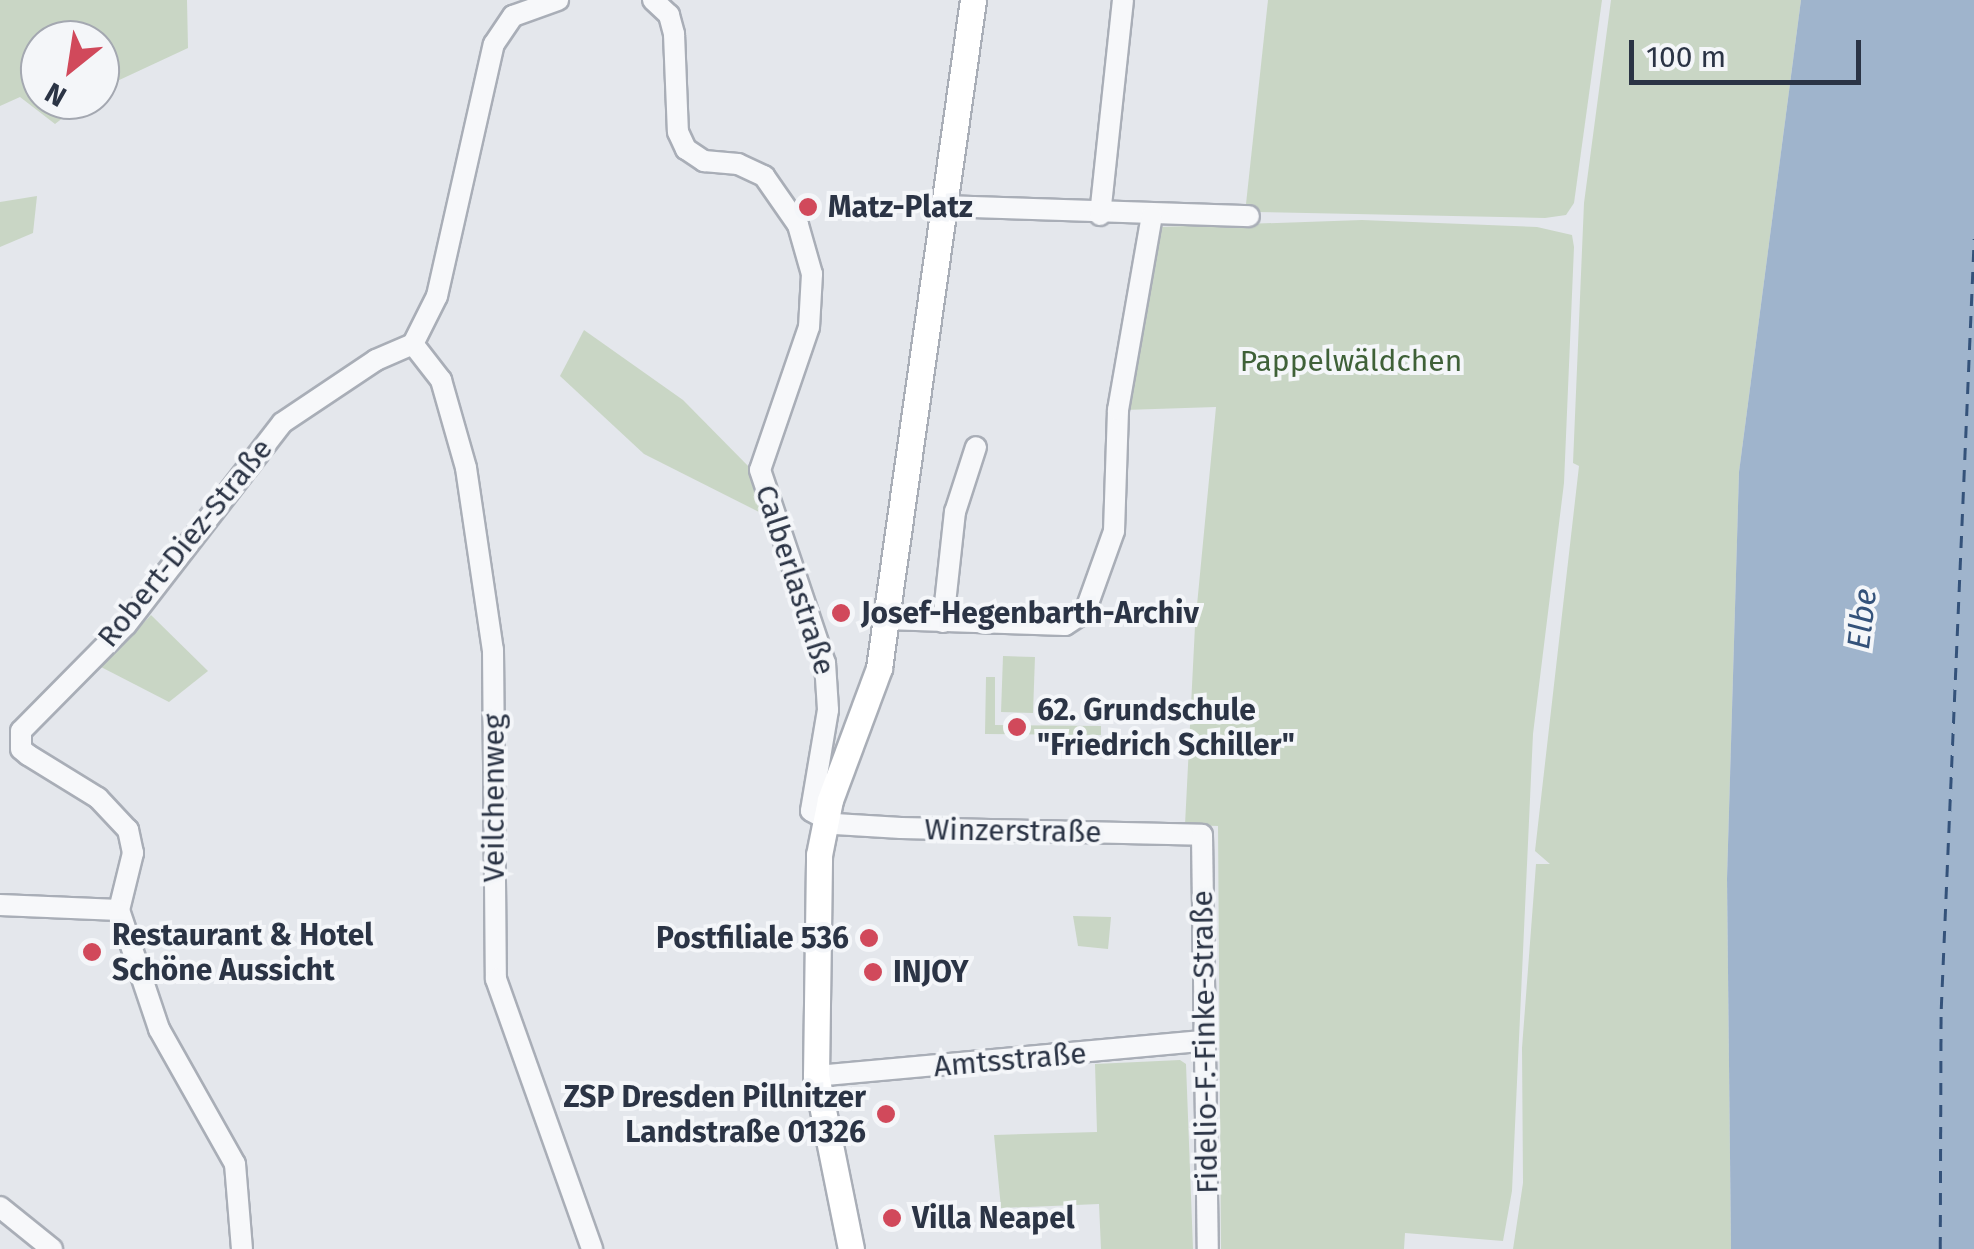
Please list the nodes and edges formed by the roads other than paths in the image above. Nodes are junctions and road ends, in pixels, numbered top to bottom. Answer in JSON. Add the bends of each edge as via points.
{"nodes":[{"id":1,"x":558,"y":0,"type":"edge"},
{"id":2,"x":652,"y":0,"type":"edge"},
{"id":3,"x":973,"y":0,"type":"edge"},
{"id":4,"x":1123,"y":0,"type":"edge"},
{"id":5,"x":548,"y":1,"type":"edge"},
{"id":6,"x":673,"y":7,"type":"edge"},
{"id":7,"x":946,"y":206,"type":"junction"},
{"id":8,"x":1100,"y":215,"type":"junction"},
{"id":9,"x":1152,"y":216,"type":"junction"},
{"id":10,"x":1249,"y":216,"type":"dead end"},
{"id":11,"x":413,"y":344,"type":"junction"},
{"id":12,"x":976,"y":447,"type":"dead end"},
{"id":13,"x":886,"y":620,"type":"junction"},
{"id":14,"x":943,"y":622,"type":"junction"},
{"id":15,"x":824,"y":819,"type":"junction"},
{"id":16,"x":1202,"y":835,"type":"joint"},
{"id":17,"x":0,"y":905,"type":"edge"},
{"id":18,"x":119,"y":910,"type":"junction"},
{"id":19,"x":1202,"y":1041,"type":"junction"},
{"id":20,"x":816,"y":1076,"type":"junction"},
{"id":21,"x":0,"y":1207,"type":"edge"},
{"id":22,"x":52,"y":1249,"type":"edge"},
{"id":23,"x":242,"y":1249,"type":"edge"},
{"id":24,"x":592,"y":1249,"type":"edge"},
{"id":25,"x":851,"y":1249,"type":"edge"},
{"id":26,"x":1208,"y":1249,"type":"edge"}],
"edges":[{"from":1,"to":5,"type":"street"},
{"from":2,"to":6,"type":"street","name":"Calberlastraße"},
{"from":3,"to":7,"type":"main road"},
{"from":4,"to":8,"type":"street"},
{"from":5,"to":11,"type":"street","via":[[513,16],[494,44],[440,283]]},
{"from":6,"to":15,"type":"street","name":"Calberlastraße","via":[[678,132],[686,148],[704,160],[764,176],[798,225],[812,274],[810,327],[760,470],[825,663],[828,710],[809,801]]},
{"from":7,"to":8,"type":"street"},
{"from":7,"to":13,"type":"main road"},
{"from":8,"to":9,"type":"street"},
{"from":9,"to":10,"type":"street"},
{"from":9,"to":14,"type":"street","via":[[1118,410],[1114,531],[1095,594],[1085,612],[1065,625]]},
{"from":11,"to":18,"type":"street","name":"Robert-Diez-Straße","via":[[376,360],[282,423],[126,625],[21,731],[20,749],[98,798],[128,830],[134,854]]},
{"from":11,"to":24,"type":"street","name":"Veilchenweg","via":[[441,380],[466,468],[493,650],[494,964]]},
{"from":12,"to":14,"type":"street","via":[[955,512]]},
{"from":13,"to":14,"type":"street"},
{"from":13,"to":15,"type":"main road","via":[[875,679]]},
{"from":15,"to":16,"type":"street","name":"Winzerstraße","via":[[901,828]]},
{"from":15,"to":20,"type":"main road"},
{"from":16,"to":19,"type":"street","name":"Fidelio-F.-Finke-Straße"},
{"from":17,"to":18,"type":"street"},
{"from":18,"to":23,"type":"street","via":[[169,1051],[235,1164]]},
{"from":19,"to":20,"type":"street","name":"Amtsstraße"},
{"from":19,"to":26,"type":"street","name":"Fidelio-F.-Finke-Straße"},
{"from":20,"to":25,"type":"main road"},
{"from":21,"to":22,"type":"street"}]}
